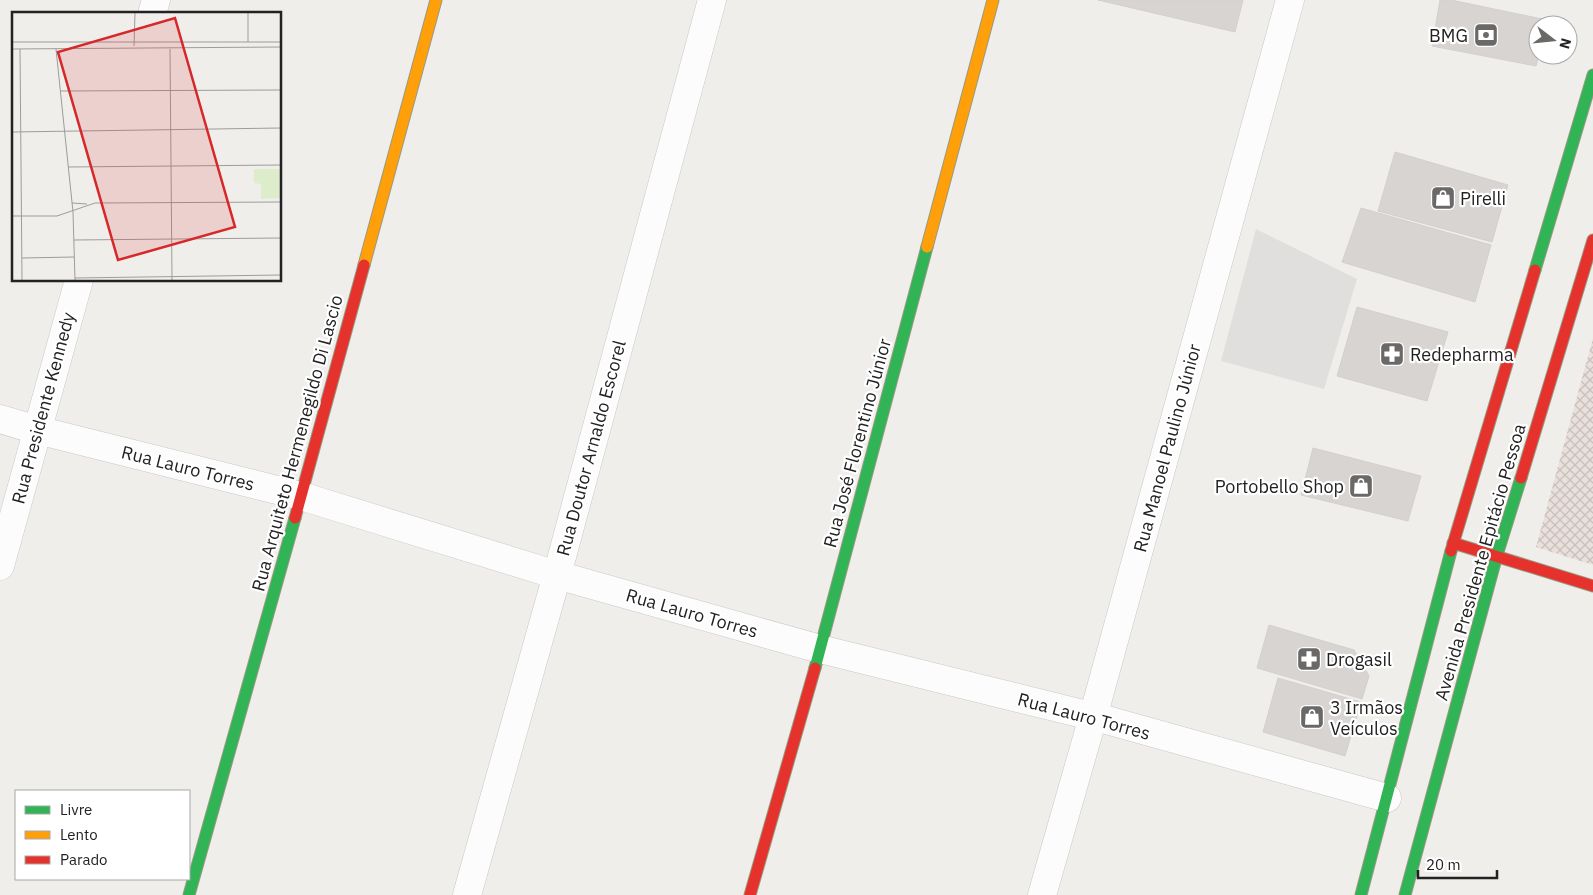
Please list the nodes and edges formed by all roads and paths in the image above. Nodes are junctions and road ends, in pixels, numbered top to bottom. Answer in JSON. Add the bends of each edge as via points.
{"nodes":[{"id":1,"x":436,"y":0,"type":"edge"},
{"id":2,"x":712,"y":0,"type":"edge"},
{"id":3,"x":993,"y":0,"type":"edge"},
{"id":4,"x":1290,"y":0,"type":"edge"},
{"id":5,"x":1593,"y":75,"type":"edge"},
{"id":6,"x":1593,"y":240,"type":"edge"},
{"id":7,"x":79,"y":281,"type":"edge"},
{"id":8,"x":0,"y":419,"type":"edge"},
{"id":9,"x":37,"y":430,"type":"junction"},
{"id":10,"x":302,"y":496,"type":"junction"},
{"id":11,"x":1453,"y":543,"type":"junction"},
{"id":12,"x":1497,"y":555,"type":"junction"},
{"id":13,"x":0,"y":566,"type":"edge"},
{"id":14,"x":557,"y":576,"type":"junction"},
{"id":15,"x":1593,"y":586,"type":"edge"},
{"id":16,"x":820,"y":649,"type":"junction"},
{"id":17,"x":1093,"y":717,"type":"junction"},
{"id":18,"x":1387,"y":798,"type":"junction"},
{"id":19,"x":189,"y":895,"type":"edge"},
{"id":20,"x":467,"y":895,"type":"edge"},
{"id":21,"x":750,"y":895,"type":"edge"},
{"id":22,"x":1042,"y":895,"type":"edge"},
{"id":23,"x":1361,"y":895,"type":"edge"},
{"id":24,"x":1405,"y":895,"type":"edge"}],
"edges":[{"from":1,"to":10,"type":"main road","name":"Rua Arquiteto Hermenegildo Di Lascio"},
{"from":2,"to":14,"type":"street","name":"Rua Doutor Arnaldo Escorel"},
{"from":3,"to":16,"type":"main road","name":"Rua José Florentino Júnior"},
{"from":4,"to":17,"type":"street","name":"Rua Manoel Paulino Júnior"},
{"from":5,"to":11,"type":"main road","name":"Avenida Presidente Epitácio Pessoa"},
{"from":6,"to":12,"type":"main road","name":"Avenida Presidente Epitácio Pessoa"},
{"from":7,"to":9,"type":"street","name":"Rua Presidente Kennedy"},
{"from":8,"to":9,"type":"street","name":"Rua Lauro Torres"},
{"from":9,"to":10,"type":"street","name":"Rua Lauro Torres"},
{"from":9,"to":13,"type":"street","name":"Rua Presidente Kennedy"},
{"from":10,"to":14,"type":"street","name":"Rua Lauro Torres"},
{"from":10,"to":19,"type":"main road","name":"Rua Arquiteto Hermenegildo Di Lascio"},
{"from":11,"to":12,"type":"main road"},
{"from":11,"to":18,"type":"main road","name":"Avenida Presidente Epitácio Pessoa"},
{"from":12,"to":15,"type":"main road"},
{"from":12,"to":24,"type":"main road","name":"Avenida Presidente Epitácio Pessoa"},
{"from":14,"to":16,"type":"street","name":"Rua Lauro Torres"},
{"from":14,"to":20,"type":"street","name":"Rua Doutor Arnaldo Escorel"},
{"from":16,"to":17,"type":"street","name":"Rua Lauro Torres"},
{"from":16,"to":21,"type":"main road","name":"Rua José Florentino Júnior"},
{"from":17,"to":18,"type":"street","name":"Rua Lauro Torres"},
{"from":17,"to":22,"type":"street","name":"Rua Manoel Paulino Júnior"},
{"from":18,"to":23,"type":"main road","name":"Avenida Presidente Epitácio Pessoa"}]}
